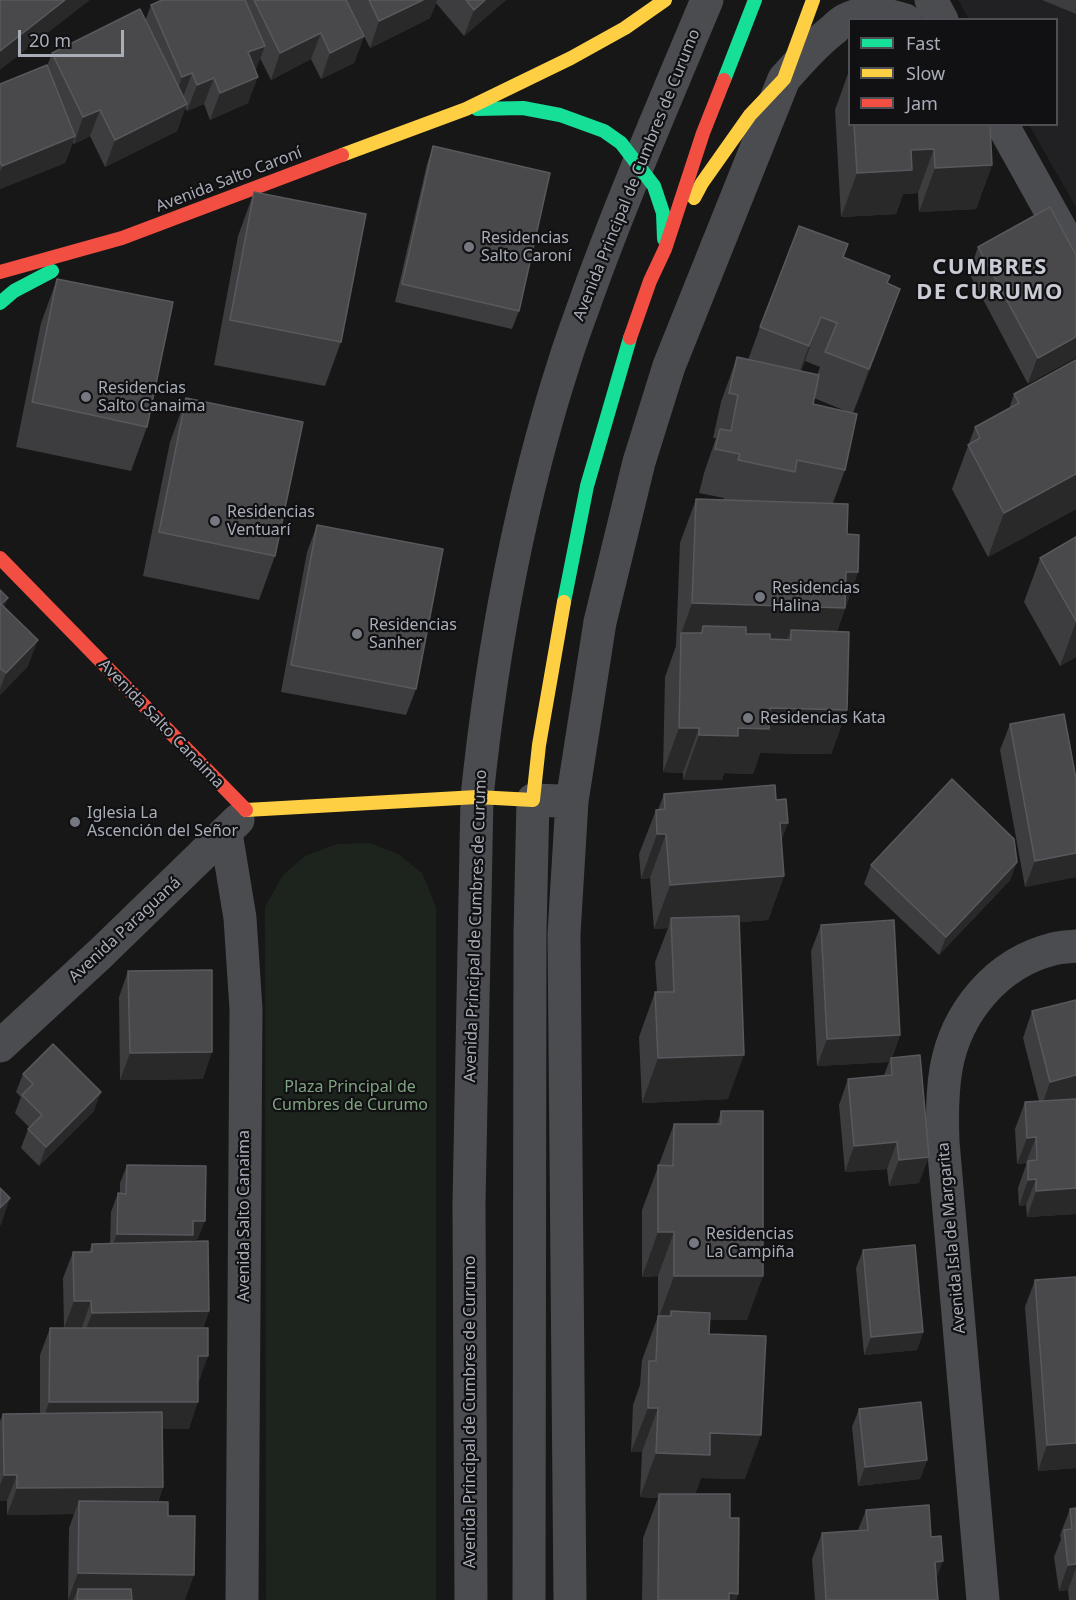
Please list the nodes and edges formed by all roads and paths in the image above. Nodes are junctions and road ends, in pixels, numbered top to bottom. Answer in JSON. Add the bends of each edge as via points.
{"nodes":[{"id":1,"x":665,"y":0,"type":"edge"},
{"id":2,"x":707,"y":0,"type":"edge"},
{"id":3,"x":755,"y":0,"type":"edge"},
{"id":4,"x":813,"y":0,"type":"edge"},
{"id":5,"x":931,"y":0,"type":"edge"},
{"id":6,"x":848,"y":18,"type":"edge"},
{"id":7,"x":849,"y":18,"type":"edge"},
{"id":8,"x":899,"y":18,"type":"edge"},
{"id":9,"x":941,"y":18,"type":"edge"},
{"id":10,"x":784,"y":80,"type":"junction"},
{"id":11,"x":466,"y":109,"type":"junction"},
{"id":12,"x":1003,"y":126,"type":"edge"},
{"id":13,"x":638,"y":164,"type":"junction"},
{"id":14,"x":122,"y":238,"type":"junction"},
{"id":15,"x":664,"y":249,"type":"junction"},
{"id":16,"x":1076,"y":256,"type":"edge"},
{"id":17,"x":0,"y":272,"type":"edge"},
{"id":18,"x":0,"y":303,"type":"edge"},
{"id":19,"x":0,"y":558,"type":"edge"},
{"id":20,"x":477,"y":797,"type":"junction"},
{"id":21,"x":533,"y":800,"type":"junction"},
{"id":22,"x":572,"y":801,"type":"junction"},
{"id":23,"x":236,"y":822,"type":"junction"},
{"id":24,"x":1076,"y":946,"type":"edge"},
{"id":25,"x":0,"y":1046,"type":"edge"},
{"id":26,"x":242,"y":1600,"type":"edge"},
{"id":27,"x":471,"y":1600,"type":"edge"},
{"id":28,"x":529,"y":1600,"type":"edge"},
{"id":29,"x":570,"y":1600,"type":"edge"},
{"id":30,"x":983,"y":1600,"type":"edge"}],
"edges":[{"from":1,"to":11,"type":"main road","via":[[571,58]]},
{"from":2,"to":13,"type":"street","name":"Avenida Principal de Cumbres de Curumo"},
{"from":3,"to":15,"type":"main road","via":[[702,133]]},
{"from":4,"to":10,"type":"main road"},
{"from":5,"to":9,"type":"street"},
{"from":6,"to":10,"type":"street","via":[[812,48]]},
{"from":7,"to":8,"type":"street","via":[[867,14]]},
{"from":10,"to":15,"type":"main road","via":[[750,115],[724,151]]},
{"from":10,"to":22,"type":"street","via":[[669,366],[639,462],[600,622]]},
{"from":11,"to":13,"type":"main road","via":[[523,108],[560,115],[604,131],[621,143]]},
{"from":11,"to":14,"type":"main road","name":"Avenida Salto Caroní"},
{"from":12,"to":16,"type":"street"},
{"from":13,"to":15,"type":"main road","via":[[654,186],[663,213]]},
{"from":13,"to":20,"type":"street","name":"Avenida Principal de Cumbres de Curumo","via":[[564,362],[539,448],[508,584]]},
{"from":14,"to":17,"type":"main road","name":"Avenida Salto Caroní"},
{"from":14,"to":18,"type":"main road","via":[[49,272]]},
{"from":15,"to":21,"type":"main road","via":[[631,336],[587,486],[556,640]]},
{"from":19,"to":23,"type":"main road","name":"Avenida Salto Canaima"},
{"from":20,"to":21,"type":"main road"},
{"from":20,"to":23,"type":"main road"},
{"from":20,"to":27,"type":"street","name":"Avenida Principal de Cumbres de Curumo","via":[[470,1204]]},
{"from":21,"to":22,"type":"street"},
{"from":21,"to":28,"type":"street"},
{"from":22,"to":29,"type":"street","via":[[564,934]]},
{"from":23,"to":25,"type":"street","name":"Avenida Paraguaná"},
{"from":23,"to":26,"type":"street","name":"Avenida Salto Canaima","via":[[246,1009]]},
{"from":24,"to":30,"type":"street","name":"Avenida Isla de Margarita","via":[[1032,956],[988,985],[964,1019],[946,1067],[943,1142]]}]}
